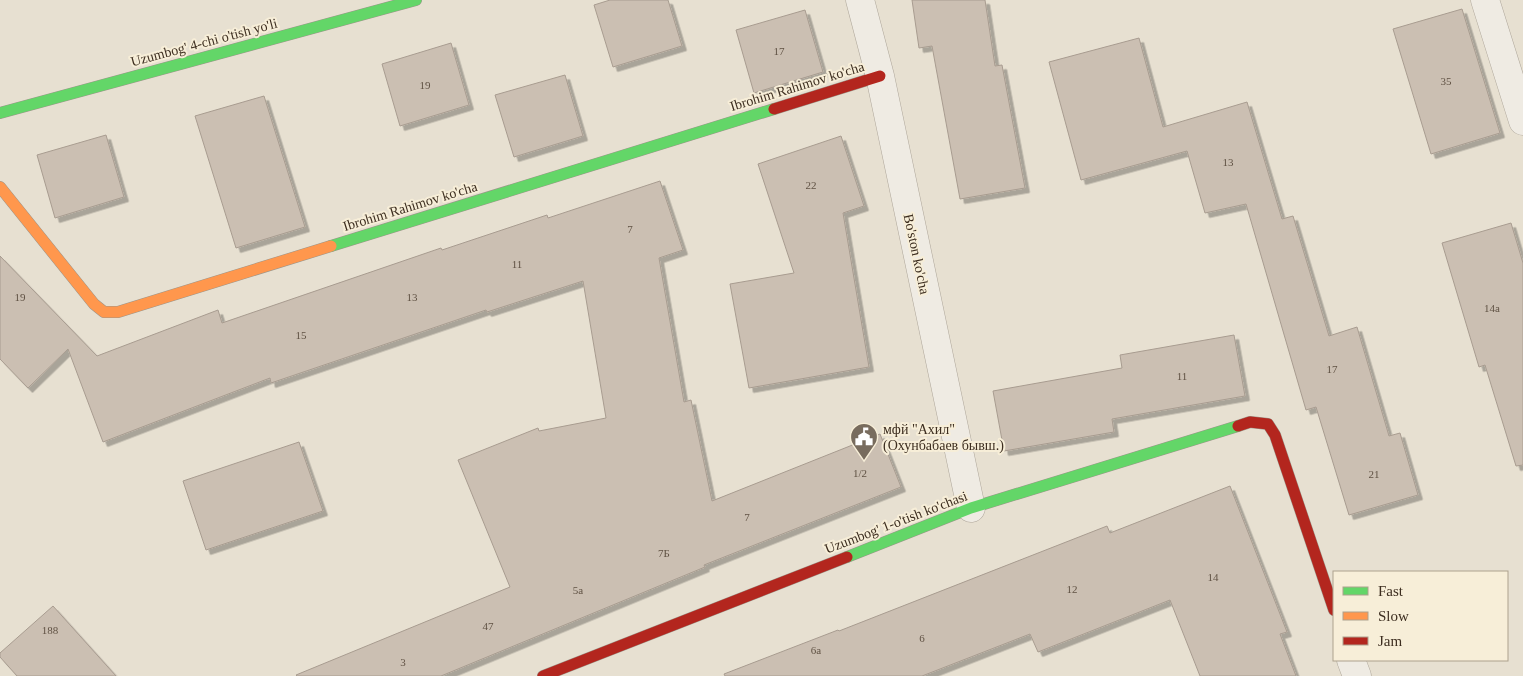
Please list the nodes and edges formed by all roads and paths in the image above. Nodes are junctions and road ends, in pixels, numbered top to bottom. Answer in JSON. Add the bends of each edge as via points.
{"nodes":[{"id":1,"x":416,"y":0,"type":"edge"},
{"id":2,"x":860,"y":0,"type":"edge"},
{"id":3,"x":1485,"y":0,"type":"edge"},
{"id":4,"x":880,"y":76,"type":"junction"},
{"id":5,"x":0,"y":113,"type":"edge"},
{"id":6,"x":1523,"y":122,"type":"edge"},
{"id":7,"x":0,"y":187,"type":"edge"},
{"id":8,"x":971,"y":508,"type":"junction"},
{"id":9,"x":1333,"y":607,"type":"edge"},
{"id":10,"x":1351,"y":661,"type":"edge"},
{"id":11,"x":543,"y":676,"type":"edge"},
{"id":12,"x":1357,"y":676,"type":"edge"}],
"edges":[{"from":1,"to":5,"type":"street","name":"Uzumbog' 4-chi o'tish yo'li"},
{"from":2,"to":4,"type":"street","name":"Bo'ston ko'cha"},
{"from":3,"to":6,"type":"street"},
{"from":4,"to":7,"type":"street","name":"Ibrohim Rahimov ko'cha","via":[[118,312],[104,312],[94,304]]},
{"from":4,"to":8,"type":"street","name":"Bo'ston ko'cha"},
{"from":8,"to":9,"type":"street","name":"Uzumbog' 1-o'tish ko'chasi","via":[[1250,422],[1268,424],[1275,435]]},
{"from":8,"to":11,"type":"street","name":"Uzumbog' 1-o'tish ko'chasi"},
{"from":10,"to":12,"type":"street"}]}
